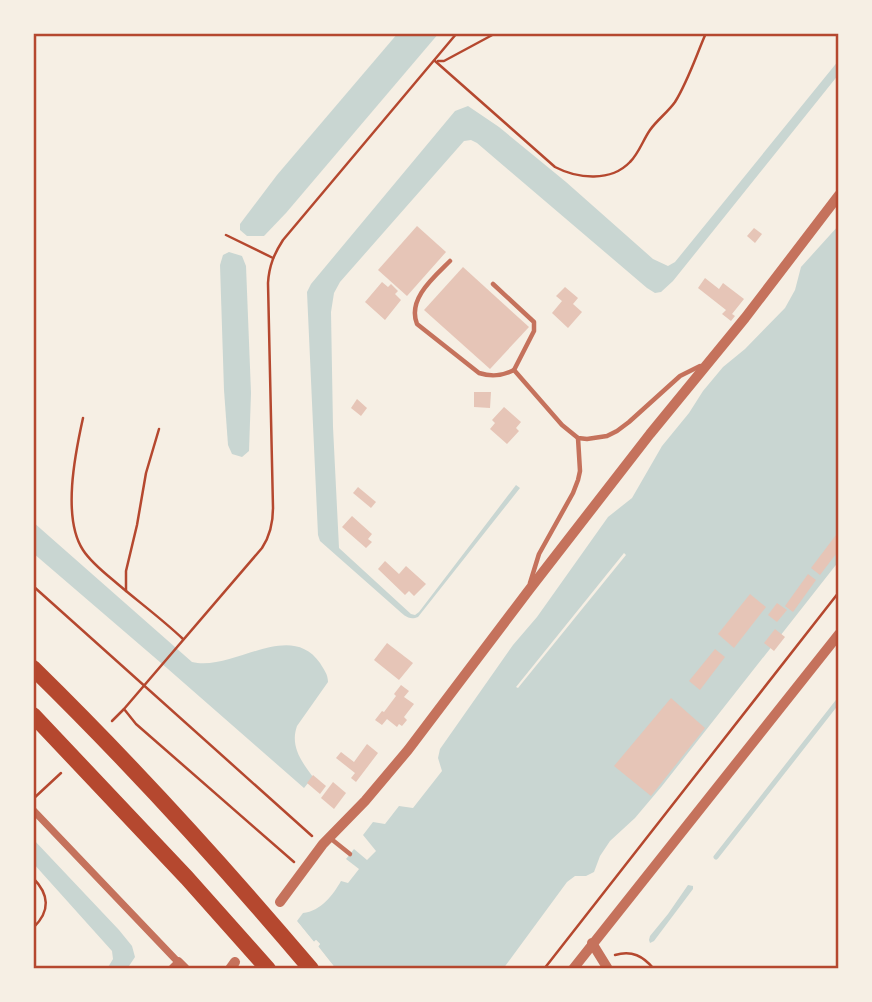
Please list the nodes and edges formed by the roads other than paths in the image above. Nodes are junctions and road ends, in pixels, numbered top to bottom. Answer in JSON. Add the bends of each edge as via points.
{"nodes":[{"id":1,"x":839,"y":195,"type":"edge"},
{"id":2,"x":450,"y":261,"type":"dead end"},
{"id":3,"x":494,"y":284,"type":"dead end"},
{"id":4,"x":709,"y":362,"type":"junction"},
{"id":5,"x":514,"y":370,"type":"junction"},
{"id":6,"x":579,"y":438,"type":"junction"},
{"id":7,"x":528,"y":590,"type":"junction"},
{"id":8,"x":839,"y":634,"type":"edge"},
{"id":9,"x":33,"y":668,"type":"edge"},
{"id":10,"x":33,"y":715,"type":"edge"},
{"id":11,"x":33,"y":810,"type":"edge"},
{"id":12,"x":326,"y":841,"type":"junction"},
{"id":13,"x":350,"y":854,"type":"dead end"},
{"id":14,"x":280,"y":902,"type":"dead end"},
{"id":15,"x":592,"y":943,"type":"junction"},
{"id":16,"x":605,"y":964,"type":"edge"},
{"id":17,"x":178,"y":966,"type":"edge"},
{"id":18,"x":268,"y":969,"type":"edge"},
{"id":19,"x":311,"y":969,"type":"edge"},
{"id":20,"x":573,"y":969,"type":"edge"}],
"edges":[{"from":1,"to":4,"type":"street"},
{"from":2,"to":5,"type":"lane","via":[[415,305],[417,324],[480,373],[500,376]]},
{"from":3,"to":5,"type":"lane","via":[[534,322]]},
{"from":4,"to":6,"type":"lane","via":[[680,376],[617,431],[597,439]]},
{"from":4,"to":7,"type":"street"},
{"from":5,"to":6,"type":"lane"},
{"from":6,"to":7,"type":"lane","via":[[579,480],[539,554]]},
{"from":7,"to":12,"type":"street","via":[[408,750]]},
{"from":8,"to":15,"type":"street"},
{"from":9,"to":19,"type":"highway","via":[[132,769]]},
{"from":10,"to":18,"type":"highway"},
{"from":11,"to":17,"type":"street"},
{"from":12,"to":13,"type":"lane"},
{"from":12,"to":14,"type":"street"},
{"from":15,"to":16,"type":"street"},
{"from":15,"to":20,"type":"street"}]}
